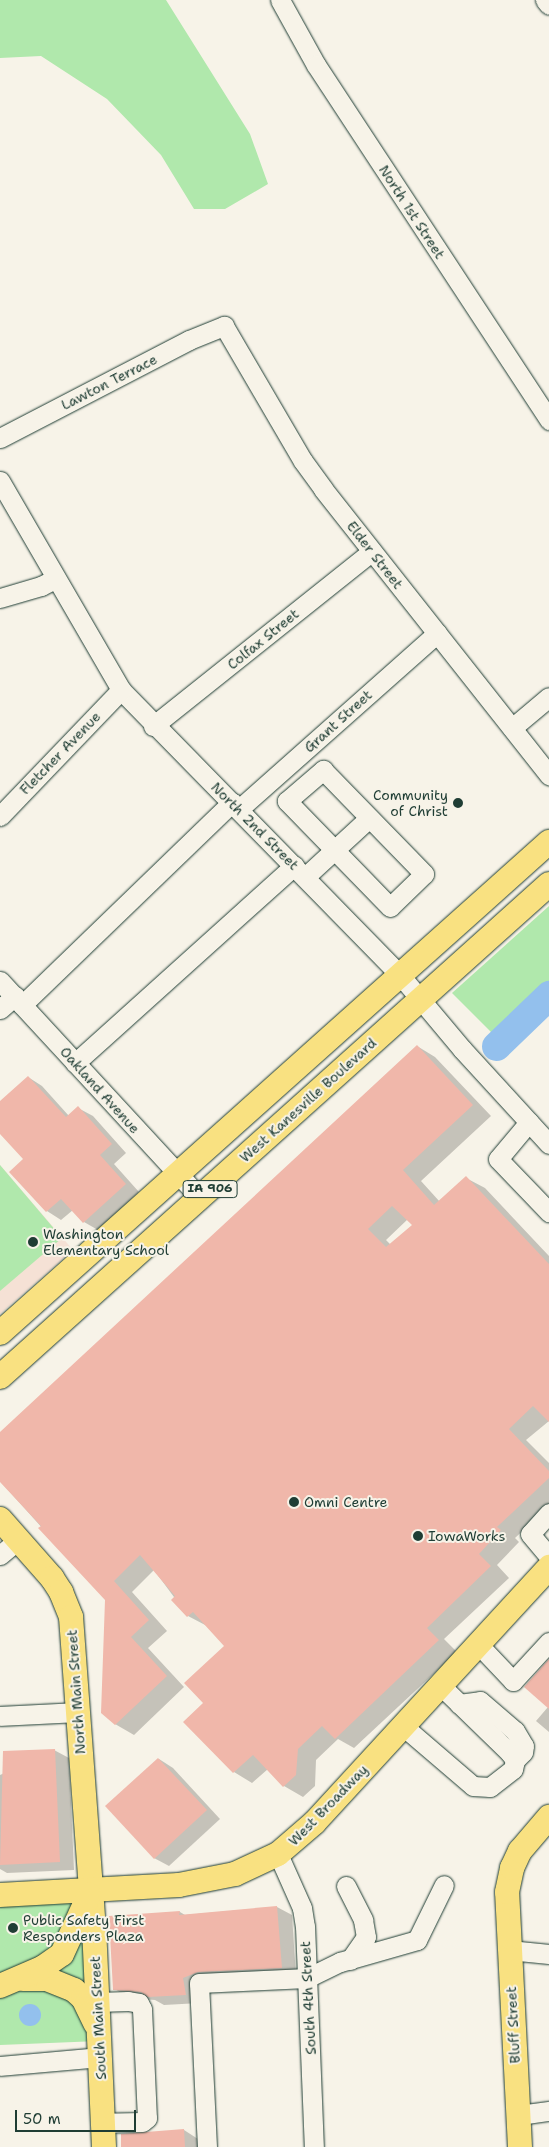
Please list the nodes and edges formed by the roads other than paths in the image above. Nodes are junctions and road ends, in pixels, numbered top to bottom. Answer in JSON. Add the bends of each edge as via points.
{"nodes":[{"id":1,"x":280,"y":0,"type":"edge"},
{"id":2,"x":545,"y":0,"type":"edge"},
{"id":3,"x":549,"y":5,"type":"edge"},
{"id":4,"x":218,"y":326,"type":"joint"},
{"id":5,"x":549,"y":420,"type":"edge"},
{"id":6,"x":0,"y":438,"type":"edge"},
{"id":7,"x":0,"y":481,"type":"edge"},
{"id":8,"x":372,"y":551,"type":"junction"},
{"id":9,"x":55,"y":579,"type":"junction"},
{"id":10,"x":0,"y":598,"type":"edge"},
{"id":11,"x":437,"y":633,"type":"junction"},
{"id":12,"x":121,"y":690,"type":"junction"},
{"id":13,"x":549,"y":697,"type":"edge"},
{"id":14,"x":153,"y":726,"type":"junction"},
{"id":15,"x":512,"y":728,"type":"junction"},
{"id":16,"x":549,"y":775,"type":"edge"},
{"id":17,"x":235,"y":805,"type":"junction"},
{"id":18,"x":0,"y":816,"type":"edge"},
{"id":19,"x":368,"y":819,"type":"junction"},
{"id":20,"x":549,"y":842,"type":"edge"},
{"id":21,"x":334,"y":850,"type":"junction"},
{"id":22,"x":300,"y":871,"type":"junction"},
{"id":23,"x":549,"y":884,"type":"edge"},
{"id":24,"x":400,"y":975,"type":"junction"},
{"id":25,"x":0,"y":981,"type":"edge"},
{"id":26,"x":420,"y":999,"type":"junction"},
{"id":27,"x":18,"y":1001,"type":"junction"},
{"id":28,"x":0,"y":1010,"type":"edge"},
{"id":29,"x":75,"y":1063,"type":"junction"},
{"id":30,"x":529,"y":1122,"type":"junction"},
{"id":31,"x":549,"y":1144,"type":"edge"},
{"id":32,"x":178,"y":1174,"type":"junction"},
{"id":33,"x":200,"y":1198,"type":"junction"},
{"id":34,"x":549,"y":1212,"type":"edge"},
{"id":35,"x":0,"y":1333,"type":"edge"},
{"id":36,"x":0,"y":1377,"type":"edge"},
{"id":37,"x":549,"y":1513,"type":"edge"},
{"id":38,"x":0,"y":1519,"type":"edge"},
{"id":39,"x":18,"y":1540,"type":"junction"},
{"id":40,"x":0,"y":1555,"type":"edge"},
{"id":41,"x":549,"y":1557,"type":"edge"},
{"id":42,"x":549,"y":1567,"type":"edge"},
{"id":43,"x":549,"y":1642,"type":"edge"},
{"id":44,"x":478,"y":1644,"type":"junction"},
{"id":45,"x":440,"y":1685,"type":"junction"},
{"id":46,"x":79,"y":1712,"type":"junction"},
{"id":47,"x":0,"y":1716,"type":"edge"},
{"id":48,"x":403,"y":1726,"type":"junction"},
{"id":49,"x":549,"y":1817,"type":"edge"},
{"id":50,"x":278,"y":1854,"type":"junction"},
{"id":51,"x":444,"y":1885,"type":"dead end"},
{"id":52,"x":346,"y":1886,"type":"dead end"},
{"id":53,"x":91,"y":1889,"type":"junction"},
{"id":54,"x":0,"y":1894,"type":"edge"},
{"id":55,"x":509,"y":1950,"type":"junction"},
{"id":56,"x":549,"y":1954,"type":"edge"},
{"id":57,"x":350,"y":1960,"type":"junction"},
{"id":58,"x":307,"y":1978,"type":"junction"},
{"id":59,"x":7,"y":1983,"type":"edge"},
{"id":60,"x":97,"y":2002,"type":"junction"},
{"id":61,"x":99,"y":2031,"type":"junction"},
{"id":62,"x":100,"y":2057,"type":"junction"},
{"id":63,"x":0,"y":2066,"type":"edge"},
{"id":64,"x":549,"y":2111,"type":"edge"},
{"id":65,"x":519,"y":2115,"type":"junction"},
{"id":66,"x":103,"y":2123,"type":"junction"},
{"id":67,"x":104,"y":2147,"type":"edge"},
{"id":68,"x":207,"y":2147,"type":"edge"},
{"id":69,"x":314,"y":2147,"type":"edge"},
{"id":70,"x":520,"y":2147,"type":"edge"}],
"edges":[{"from":1,"to":5,"type":"street","name":"North 1st Street","via":[[316,65]]},
{"from":2,"to":3,"type":"street"},
{"from":4,"to":6,"type":"street","name":"Lawton Terrace"},
{"from":4,"to":8,"type":"street","name":"Elder Street","via":[[228,329],[303,461]]},
{"from":7,"to":9,"type":"street","name":"North 2nd Street"},
{"from":8,"to":11,"type":"street","name":"Elder Street"},
{"from":8,"to":14,"type":"street","name":"Colfax Street"},
{"from":9,"to":10,"type":"street"},
{"from":9,"to":12,"type":"street","name":"North 2nd Street"},
{"from":11,"to":15,"type":"street","name":"Elder Street"},
{"from":11,"to":17,"type":"street","name":"Grant Street"},
{"from":12,"to":14,"type":"street","name":"North 2nd Street"},
{"from":12,"to":18,"type":"street","name":"Fletcher Avenue"},
{"from":13,"to":15,"type":"street"},
{"from":14,"to":17,"type":"street","name":"North 2nd Street"},
{"from":15,"to":16,"type":"street","name":"Elder Street"},
{"from":17,"to":22,"type":"street","name":"North 2nd Street"},
{"from":17,"to":27,"type":"street","name":"Grant Street"},
{"from":19,"to":21,"type":"street"},
{"from":19,"to":21,"type":"street","via":[[323,770],[287,800]]},
{"from":19,"to":21,"type":"street","via":[[424,874],[390,907]]},
{"from":20,"to":24,"type":"main road","number":"IA 906"},
{"from":21,"to":22,"type":"street"},
{"from":22,"to":24,"type":"street","name":"North 2nd Street"},
{"from":22,"to":29,"type":"street"},
{"from":23,"to":26,"type":"main road","name":"West Kanesville Boulevard","number":"IA 906"},
{"from":24,"to":26,"type":"street","name":"North 2nd Street"},
{"from":24,"to":32,"type":"main road","number":"IA 906"},
{"from":25,"to":27,"type":"street","name":"Oakland Avenue"},
{"from":26,"to":30,"type":"street","name":"North 2nd Street"},
{"from":26,"to":33,"type":"main road","name":"West Kanesville Boulevard","number":"IA 906"},
{"from":27,"to":28,"type":"street","name":"Grant Street"},
{"from":27,"to":29,"type":"street","name":"Oakland Avenue"},
{"from":29,"to":32,"type":"street","name":"Oakland Avenue"},
{"from":30,"to":31,"type":"street","name":"North 2nd Street"},
{"from":30,"to":34,"type":"street","via":[[498,1159]]},
{"from":32,"to":33,"type":"street","name":"Oakland Avenue"},
{"from":32,"to":35,"type":"main road","number":"IA 906"},
{"from":33,"to":36,"type":"main road","name":"West Kanesville Boulevard","number":"IA 906"},
{"from":37,"to":41,"type":"street","via":[[530,1534]]},
{"from":38,"to":39,"type":"main road","name":"North Main Street"},
{"from":39,"to":40,"type":"street"},
{"from":39,"to":46,"type":"main road","name":"North Main Street","via":[[52,1578],[66,1602],[75,1645]]},
{"from":42,"to":44,"type":"main road","name":"West Broadway"},
{"from":43,"to":44,"type":"street","via":[[513,1681]]},
{"from":44,"to":45,"type":"main road","name":"West Broadway"},
{"from":45,"to":48,"type":"main road","name":"West Broadway"},
{"from":45,"to":48,"type":"street","via":[[514,1760],[513,1769],[490,1787],[473,1786]]},
{"from":46,"to":47,"type":"street"},
{"from":46,"to":53,"type":"main road","name":"North Main Street"},
{"from":48,"to":50,"type":"main road","name":"West Broadway","via":[[314,1823]]},
{"from":49,"to":55,"type":"main road","name":"Bluff Street","via":[[516,1859],[507,1903]]},
{"from":50,"to":53,"type":"main road","name":"West Broadway","via":[[254,1867],[210,1880],[179,1885]]},
{"from":50,"to":58,"type":"street","name":"South 4th Street","via":[[302,1908]]},
{"from":51,"to":57,"type":"street","via":[[418,1940]]},
{"from":52,"to":57,"type":"street","via":[[363,1920],[366,1938]]},
{"from":53,"to":54,"type":"main road","name":"West Broadway"},
{"from":53,"to":59,"type":"main road","via":[[62,1954],[47,1965]]},
{"from":53,"to":60,"type":"main road","name":"South Main Street"},
{"from":55,"to":56,"type":"street"},
{"from":55,"to":65,"type":"main road","name":"Bluff Street"},
{"from":57,"to":58,"type":"street"},
{"from":58,"to":68,"type":"street","via":[[199,1983]]},
{"from":58,"to":69,"type":"street","name":"South 4th Street"},
{"from":59,"to":61,"type":"main road","via":[[47,1979],[74,1990],[83,1998]]},
{"from":60,"to":61,"type":"main road","name":"South Main Street"},
{"from":60,"to":66,"type":"street","via":[[128,2000],[139,2003],[142,2009],[147,2118],[142,2122]]},
{"from":61,"to":62,"type":"main road","name":"South Main Street"},
{"from":62,"to":63,"type":"street"},
{"from":62,"to":66,"type":"main road","name":"South Main Street"},
{"from":64,"to":65,"type":"street"},
{"from":65,"to":70,"type":"main road","name":"Bluff Street"},
{"from":66,"to":67,"type":"main road","name":"South Main Street"}]}
